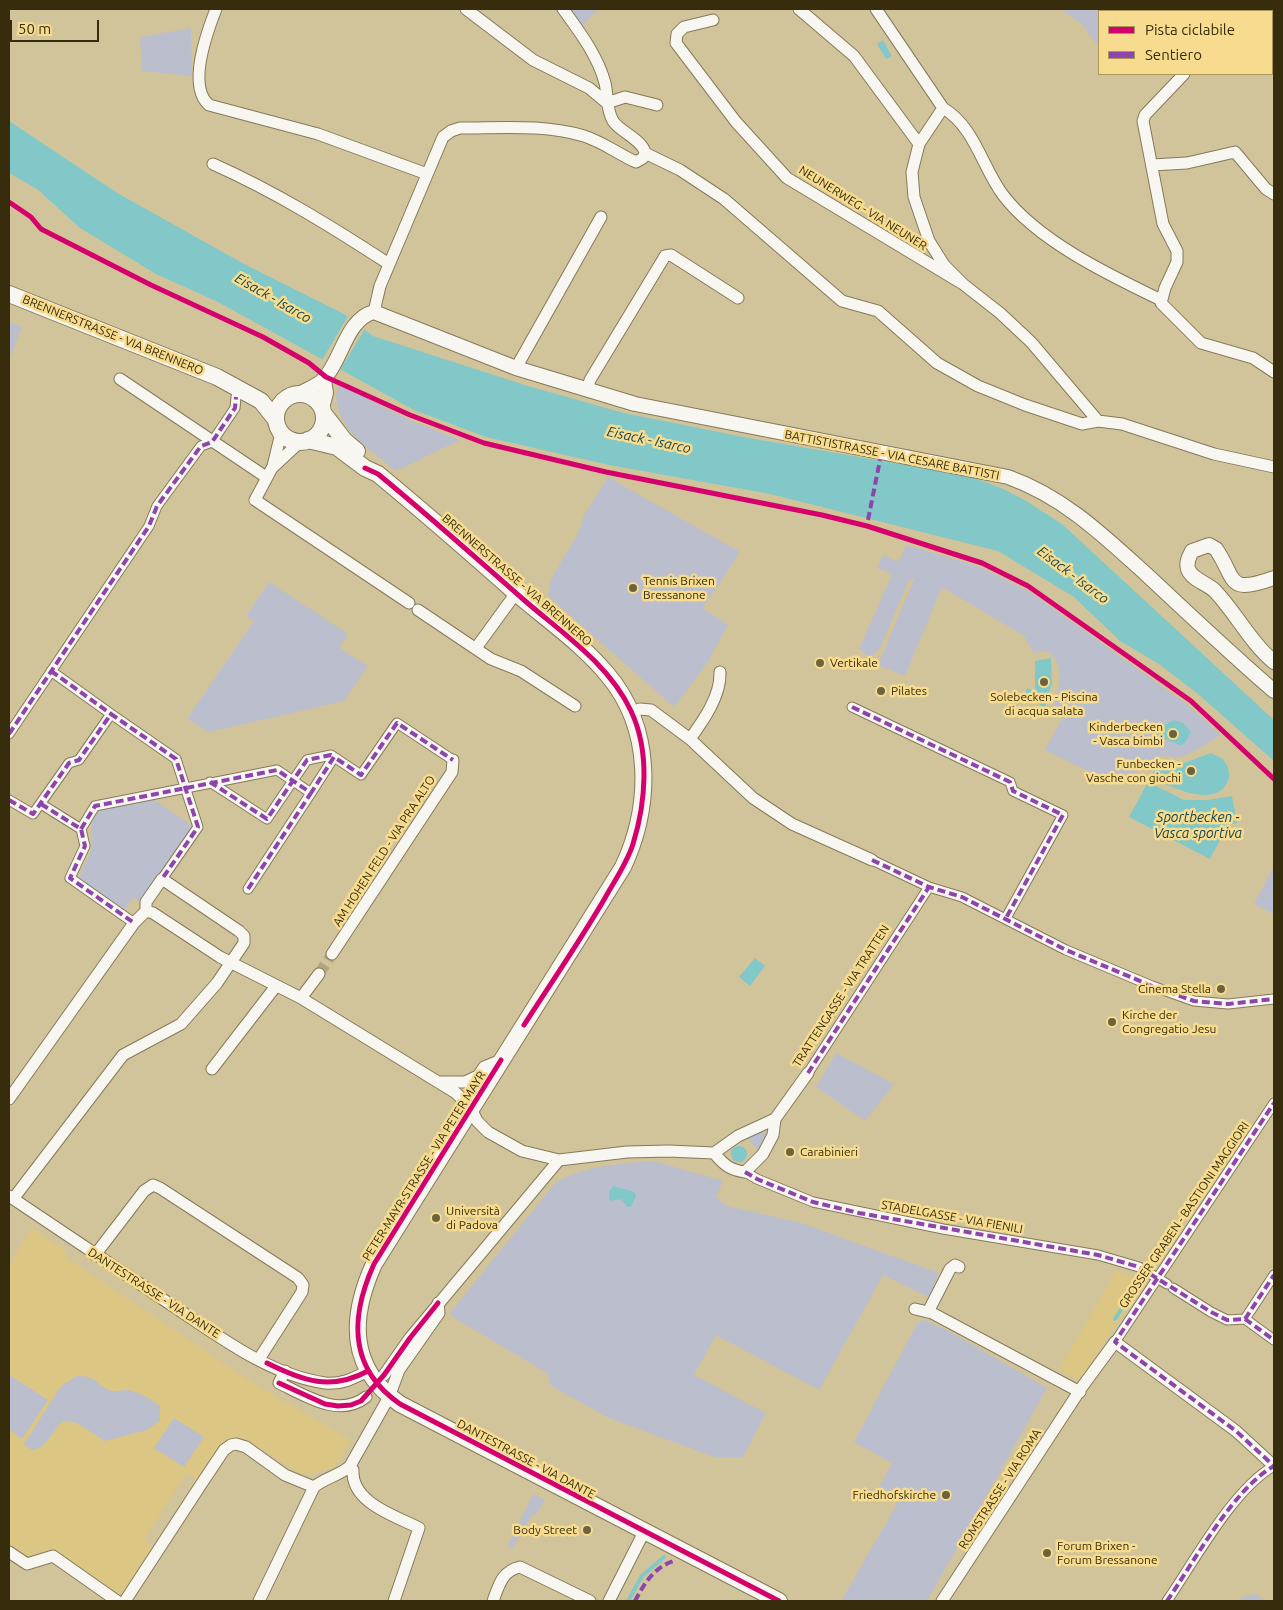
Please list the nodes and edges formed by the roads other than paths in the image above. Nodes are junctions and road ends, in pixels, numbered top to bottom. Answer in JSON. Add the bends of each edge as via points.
{"nodes":[{"id":1,"x":216,"y":9,"type":"edge"},
{"id":2,"x":466,"y":9,"type":"edge"},
{"id":3,"x":563,"y":9,"type":"edge"},
{"id":4,"x":799,"y":9,"type":"edge"},
{"id":5,"x":876,"y":9,"type":"edge"},
{"id":6,"x":713,"y":20,"type":"dead end"},
{"id":7,"x":1183,"y":75,"type":"edge"},
{"id":8,"x":607,"y":103,"type":"junction"},
{"id":9,"x":657,"y":105,"type":"dead end"},
{"id":10,"x":944,"y":108,"type":"junction"},
{"id":11,"x":919,"y":144,"type":"junction"},
{"id":12,"x":645,"y":153,"type":"junction"},
{"id":13,"x":213,"y":164,"type":"dead end"},
{"id":14,"x":1152,"y":165,"type":"junction"},
{"id":15,"x":427,"y":174,"type":"junction"},
{"id":16,"x":1274,"y":194,"type":"edge"},
{"id":17,"x":602,"y":217,"type":"dead end"},
{"id":18,"x":389,"y":264,"type":"junction"},
{"id":19,"x":963,"y":284,"type":"junction"},
{"id":20,"x":9,"y":294,"type":"edge"},
{"id":21,"x":738,"y":298,"type":"dead end"},
{"id":22,"x":1161,"y":300,"type":"junction"},
{"id":23,"x":374,"y":312,"type":"junction"},
{"id":24,"x":516,"y":368,"type":"junction"},
{"id":25,"x":1274,"y":372,"type":"edge"},
{"id":26,"x":327,"y":376,"type":"junction"},
{"id":27,"x":217,"y":377,"type":"junction"},
{"id":28,"x":120,"y":379,"type":"dead end"},
{"id":29,"x":587,"y":390,"type":"junction"},
{"id":30,"x":295,"y":395,"type":"junction"},
{"id":31,"x":236,"y":397,"type":"dead end"},
{"id":32,"x":323,"y":411,"type":"junction"},
{"id":33,"x":1098,"y":421,"type":"junction"},
{"id":34,"x":278,"y":427,"type":"junction"},
{"id":35,"x":304,"y":441,"type":"junction"},
{"id":36,"x":212,"y":442,"type":"junction"},
{"id":37,"x":1274,"y":466,"type":"edge"},
{"id":38,"x":269,"y":473,"type":"junction"},
{"id":39,"x":378,"y":474,"type":"junction"},
{"id":40,"x":1274,"y":578,"type":"edge"},
{"id":41,"x":516,"y":593,"type":"junction"},
{"id":42,"x":476,"y":648,"type":"junction"},
{"id":43,"x":1274,"y":662,"type":"edge"},
{"id":44,"x":51,"y":672,"type":"junction"},
{"id":45,"x":720,"y":672,"type":"dead end"},
{"id":46,"x":1274,"y":691,"type":"edge"},
{"id":47,"x":576,"y":706,"type":"dead end"},
{"id":48,"x":852,"y":707,"type":"dead end"},
{"id":49,"x":632,"y":712,"type":"junction"},
{"id":50,"x":111,"y":714,"type":"junction"},
{"id":51,"x":9,"y":734,"type":"edge"},
{"id":52,"x":690,"y":739,"type":"junction"},
{"id":53,"x":334,"y":757,"type":"junction"},
{"id":54,"x":453,"y":760,"type":"joint"},
{"id":55,"x":293,"y":781,"type":"junction"},
{"id":56,"x":210,"y":782,"type":"junction"},
{"id":57,"x":185,"y":789,"type":"junction"},
{"id":58,"x":311,"y":792,"type":"junction"},
{"id":59,"x":9,"y":800,"type":"edge"},
{"id":60,"x":41,"y":804,"type":"junction"},
{"id":61,"x":82,"y":829,"type":"junction"},
{"id":62,"x":872,"y":860,"type":"joint"},
{"id":63,"x":162,"y":879,"type":"junction"},
{"id":64,"x":928,"y":887,"type":"junction"},
{"id":65,"x":248,"y":889,"type":"dead end"},
{"id":66,"x":146,"y":911,"type":"junction"},
{"id":67,"x":1006,"y":918,"type":"junction"},
{"id":68,"x":134,"y":923,"type":"junction"},
{"id":69,"x":332,"y":954,"type":"tunnel mouth"},
{"id":70,"x":230,"y":963,"type":"junction"},
{"id":71,"x":319,"y":974,"type":"tunnel mouth"},
{"id":72,"x":276,"y":986,"type":"junction"},
{"id":73,"x":301,"y":998,"type":"junction"},
{"id":74,"x":1274,"y":999,"type":"edge"},
{"id":75,"x":501,"y":1060,"type":"junction"},
{"id":76,"x":212,"y":1068,"type":"dead end"},
{"id":77,"x":808,"y":1073,"type":"joint"},
{"id":78,"x":439,"y":1082,"type":"junction"},
{"id":79,"x":9,"y":1099,"type":"edge"},
{"id":80,"x":1274,"y":1103,"type":"edge"},
{"id":81,"x":471,"y":1108,"type":"junction"},
{"id":82,"x":775,"y":1119,"type":"junction"},
{"id":83,"x":714,"y":1154,"type":"junction"},
{"id":84,"x":559,"y":1160,"type":"junction"},
{"id":85,"x":745,"y":1172,"type":"junction"},
{"id":86,"x":11,"y":1197,"type":"edge"},
{"id":87,"x":95,"y":1255,"type":"junction"},
{"id":88,"x":958,"y":1266,"type":"dead end"},
{"id":89,"x":1274,"y":1275,"type":"edge"},
{"id":90,"x":1156,"y":1278,"type":"junction"},
{"id":91,"x":438,"y":1303,"type":"junction"},
{"id":92,"x":916,"y":1309,"type":"dead end"},
{"id":93,"x":928,"y":1312,"type":"junction"},
{"id":94,"x":1245,"y":1319,"type":"junction"},
{"id":95,"x":1274,"y":1340,"type":"edge"},
{"id":96,"x":1115,"y":1342,"type":"junction"},
{"id":97,"x":259,"y":1359,"type":"junction"},
{"id":98,"x":285,"y":1371,"type":"junction"},
{"id":99,"x":368,"y":1371,"type":"junction"},
{"id":100,"x":384,"y":1375,"type":"dead end"},
{"id":101,"x":1080,"y":1392,"type":"junction"},
{"id":102,"x":366,"y":1397,"type":"dead end"},
{"id":103,"x":389,"y":1397,"type":"junction"},
{"id":104,"x":350,"y":1466,"type":"junction"},
{"id":105,"x":1274,"y":1466,"type":"edge"},
{"id":106,"x":314,"y":1487,"type":"junction"},
{"id":107,"x":644,"y":1532,"type":"junction"},
{"id":108,"x":9,"y":1552,"type":"edge"},
{"id":109,"x":117,"y":1601,"type":"edge"},
{"id":110,"x":125,"y":1601,"type":"edge"},
{"id":111,"x":259,"y":1601,"type":"edge"},
{"id":112,"x":394,"y":1601,"type":"edge"},
{"id":113,"x":493,"y":1601,"type":"edge"},
{"id":114,"x":590,"y":1601,"type":"edge"},
{"id":115,"x":609,"y":1601,"type":"edge"},
{"id":116,"x":779,"y":1601,"type":"edge"},
{"id":117,"x":942,"y":1601,"type":"edge"},
{"id":118,"x":1167,"y":1601,"type":"edge"}],
"edges":[{"from":1,"to":15,"type":"street","via":[[205,36],[199,72],[204,100],[209,105],[318,134]]},
{"from":2,"to":8,"type":"street","via":[[532,60],[590,88]]},
{"from":3,"to":8,"type":"street","via":[[591,50],[605,83]]},
{"from":4,"to":11,"type":"street","via":[[854,56]]},
{"from":5,"to":10,"type":"street"},
{"from":6,"to":19,"type":"street","name":"NEUNERWEG - VIA NEUNER","via":[[684,27],[677,34],[676,43],[736,122],[787,178]]},
{"from":7,"to":14,"type":"street","via":[[1145,115],[1143,121]]},
{"from":8,"to":9,"type":"street","via":[[625,97]]},
{"from":8,"to":12,"type":"street","via":[[613,121]]},
{"from":10,"to":11,"type":"street","name":"NEUNERWEG - VIA NEUNER"},
{"from":10,"to":22,"type":"street","via":[[966,129],[990,175],[1023,216],[1060,244]]},
{"from":11,"to":19,"type":"street","name":"NEUNERWEG - VIA NEUNER","via":[[912,172],[914,197],[929,241],[944,265]]},
{"from":12,"to":15,"type":"street","via":[[636,162],[611,147],[552,129],[460,128],[443,137]]},
{"from":12,"to":33,"type":"street","via":[[680,170],[724,199],[842,301],[878,311],[952,373],[1025,405],[1082,424]]},
{"from":13,"to":18,"type":"street","via":[[300,207]]},
{"from":14,"to":16,"type":"street","via":[[1188,163],[1235,152]]},
{"from":14,"to":22,"type":"street","via":[[1163,224],[1176,251],[1177,262]]},
{"from":15,"to":18,"type":"street"},
{"from":17,"to":24,"type":"street"},
{"from":18,"to":23,"type":"street"},
{"from":19,"to":33,"type":"street","name":"NEUNERWEG - VIA NEUNER","via":[[1031,342]]},
{"from":20,"to":27,"type":"main road","name":"BRENNERSTRASSE - VIA BRENNERO"},
{"from":21,"to":29,"type":"street","via":[[671,255],[665,256]]},
{"from":22,"to":25,"type":"street","via":[[1164,308],[1201,343],[1254,358]]},
{"from":23,"to":24,"type":"street","name":"BATTISTISTRASSE - VIA CESARE BATTISTI"},
{"from":23,"to":26,"type":"street","via":[[357,322]]},
{"from":24,"to":29,"type":"street","name":"BATTISTISTRASSE - VIA CESARE BATTISTI"},
{"from":26,"to":30,"type":"street"},
{"from":26,"to":32,"type":"street"},
{"from":27,"to":30,"type":"main road","name":"BRENNERSTRASSE - VIA BRENNERO"},
{"from":27,"to":34,"type":"main road","name":"BRENNERSTRASSE - VIA BRENNERO","via":[[261,401]]},
{"from":28,"to":36,"type":"street"},
{"from":29,"to":46,"type":"street","name":"BATTISTISTRASSE - VIA CESARE BATTISTI","via":[[636,404],[752,428],[971,468],[1031,485],[1072,510],[1111,542]]},
{"from":30,"to":32,"type":"main road","name":"BRENNERSTRASSE - VIA BRENNERO","via":[[314,398]]},
{"from":30,"to":34,"type":"main road","via":[[280,403]]},
{"from":31,"to":36,"type":"street","via":[[235,408]]},
{"from":32,"to":35,"type":"main road","via":[[322,427],[314,438]]},
{"from":32,"to":39,"type":"main road","name":"BRENNERSTRASSE - VIA BRENNERO","via":[[344,440],[371,462]]},
{"from":33,"to":37,"type":"street","via":[[1122,424],[1214,454]]},
{"from":34,"to":35,"type":"main road","name":"BRENNERSTRASSE - VIA BRENNERO","via":[[286,438]]},
{"from":34,"to":38,"type":"street"},
{"from":35,"to":38,"type":"street"},
{"from":35,"to":39,"type":"main road","name":"BRENNERSTRASSE - VIA BRENNERO","via":[[337,447]]},
{"from":36,"to":38,"type":"street"},
{"from":36,"to":44,"type":"street","via":[[200,446],[157,506],[150,526],[54,660]]},
{"from":38,"to":42,"type":"street","via":[[255,500]]},
{"from":39,"to":41,"type":"main road","name":"BRENNERSTRASSE - VIA BRENNERO"},
{"from":40,"to":43,"type":"street","via":[[1257,584],[1239,584],[1228,574],[1216,549],[1209,545],[1192,551],[1187,560],[1194,578],[1214,590]]},
{"from":41,"to":42,"type":"street","name":"BRENNERSTRASSE - VIA BRENNERO"},
{"from":41,"to":49,"type":"main road","name":"BRENNERSTRASSE - VIA BRENNERO","via":[[598,664],[621,692]]},
{"from":42,"to":47,"type":"street","via":[[491,659],[521,671]]},
{"from":44,"to":50,"type":"street"},
{"from":44,"to":51,"type":"street"},
{"from":45,"to":52,"type":"street","via":[[721,682],[706,716]]},
{"from":48,"to":67,"type":"street","via":[[1010,782],[1013,791],[1063,815]]},
{"from":49,"to":52,"type":"street","via":[[651,710]]},
{"from":49,"to":75,"type":"main road","name":"PETER-MAYR-STRASSE - VIA PETER MAYR","via":[[642,747],[644,775],[640,817],[629,855],[598,910]]},
{"from":50,"to":57,"type":"street","via":[[176,760]]},
{"from":50,"to":60,"type":"street","via":[[79,760],[69,763]]},
{"from":52,"to":62,"type":"street","via":[[746,793],[779,816]]},
{"from":53,"to":54,"type":"street","via":[[361,775],[397,723]]},
{"from":53,"to":55,"type":"street","via":[[307,760]]},
{"from":53,"to":58,"type":"street"},
{"from":54,"to":69,"type":"street","name":"AM HOHEN FELD - VIA PRA ALTO","via":[[452,772]]},
{"from":55,"to":56,"type":"street","via":[[277,770]]},
{"from":55,"to":56,"type":"street","via":[[267,819]]},
{"from":55,"to":58,"type":"street"},
{"from":56,"to":57,"type":"street"},
{"from":57,"to":61,"type":"street","via":[[96,806]]},
{"from":57,"to":63,"type":"street","via":[[198,827]]},
{"from":58,"to":65,"type":"street"},
{"from":59,"to":60,"type":"street","via":[[33,814]]},
{"from":60,"to":61,"type":"street"},
{"from":61,"to":68,"type":"street","via":[[85,846],[70,878]]},
{"from":62,"to":64,"type":"street"},
{"from":63,"to":66,"type":"street","via":[[146,902]]},
{"from":63,"to":70,"type":"street","via":[[244,936],[244,943]]},
{"from":64,"to":67,"type":"street","via":[[962,897]]},
{"from":64,"to":77,"type":"street","name":"TRATTENGASSE - VIA TRATTEN"},
{"from":66,"to":68,"type":"street"},
{"from":66,"to":70,"type":"street","via":[[153,912]]},
{"from":67,"to":74,"type":"street","via":[[1066,950],[1194,1001],[1228,1004]]},
{"from":68,"to":79,"type":"street"},
{"from":70,"to":72,"type":"street"},
{"from":70,"to":86,"type":"street","via":[[181,1024],[123,1055]]},
{"from":71,"to":73,"type":"street"},
{"from":72,"to":73,"type":"street"},
{"from":72,"to":76,"type":"street"},
{"from":73,"to":78,"type":"street"},
{"from":75,"to":78,"type":"street","via":[[484,1067],[478,1076],[465,1082]]},
{"from":75,"to":81,"type":"main road","name":"PETER-MAYR-STRASSE - VIA PETER MAYR"},
{"from":77,"to":82,"type":"street","name":"TRATTENGASSE - VIA TRATTEN"},
{"from":78,"to":81,"type":"street","via":[[456,1092]]},
{"from":80,"to":90,"type":"street","name":"GROSSER GRABEN - BASTIONI MAGGIORI"},
{"from":81,"to":84,"type":"street","via":[[477,1121],[488,1132],[522,1151]]},
{"from":81,"to":99,"type":"main road","name":"PETER-MAYR-STRASSE - VIA PETER MAYR","via":[[365,1283],[357,1321],[360,1347]]},
{"from":82,"to":83,"type":"street","name":"TRATTENGASSE - VIA TRATTEN","via":[[738,1136]]},
{"from":82,"to":85,"type":"street","name":"TRATTENGASSE - VIA TRATTEN","via":[[773,1136],[763,1154]]},
{"from":83,"to":84,"type":"street","via":[[627,1152]]},
{"from":83,"to":85,"type":"street","via":[[725,1166]]},
{"from":84,"to":91,"type":"street"},
{"from":85,"to":90,"type":"street","name":"STADELGASSE - VIA FIENILI","via":[[813,1202],[924,1226],[1098,1255],[1140,1267]]},
{"from":86,"to":87,"type":"street","name":"DANTESTRASSE - VIA DANTE"},
{"from":87,"to":97,"type":"street","name":"DANTESTRASSE - VIA DANTE"},
{"from":87,"to":97,"type":"street","via":[[144,1191],[153,1185],[160,1188],[298,1278],[303,1285],[302,1292]]},
{"from":88,"to":93,"type":"street","via":[[950,1269]]},
{"from":89,"to":94,"type":"street"},
{"from":90,"to":94,"type":"street","name":"STADELGASSE - VIA FIENILI","via":[[1227,1320]]},
{"from":90,"to":96,"type":"street","name":"GROSSER GRABEN - BASTIONI MAGGIORI"},
{"from":91,"to":100,"type":"street"},
{"from":91,"to":103,"type":"street","via":[[439,1313],[399,1370]]},
{"from":92,"to":93,"type":"street"},
{"from":93,"to":101,"type":"street"},
{"from":94,"to":95,"type":"street"},
{"from":96,"to":101,"type":"street","name":"ROMSTRASSE - VIA ROMA"},
{"from":96,"to":105,"type":"street","via":[[1236,1431]]},
{"from":97,"to":98,"type":"street","name":"DANTESTRASSE - VIA DANTE"},
{"from":98,"to":99,"type":"street","name":"DANTESTRASSE - VIA DANTE","via":[[313,1381],[336,1383],[354,1379]]},
{"from":98,"to":102,"type":"street","via":[[280,1383],[326,1404],[351,1405]]},
{"from":99,"to":103,"type":"main road","name":"DANTESTRASSE - VIA DANTE"},
{"from":101,"to":117,"type":"street","name":"ROMSTRASSE - VIA ROMA"},
{"from":103,"to":104,"type":"street"},
{"from":103,"to":107,"type":"main road","name":"DANTESTRASSE - VIA DANTE"},
{"from":104,"to":106,"type":"street"},
{"from":104,"to":112,"type":"street","via":[[358,1488],[370,1504],[419,1528]]},
{"from":105,"to":118,"type":"street","via":[[1258,1477],[1228,1512]]},
{"from":106,"to":110,"type":"street","via":[[285,1475],[241,1444],[230,1446],[224,1450]]},
{"from":106,"to":111,"type":"street"},
{"from":107,"to":115,"type":"street"},
{"from":107,"to":116,"type":"main road","name":"DANTESTRASSE - VIA DANTE"},
{"from":108,"to":109,"type":"street","via":[[27,1564],[53,1556]]},
{"from":113,"to":114,"type":"street","via":[[502,1578],[510,1569],[520,1567]]}]}
